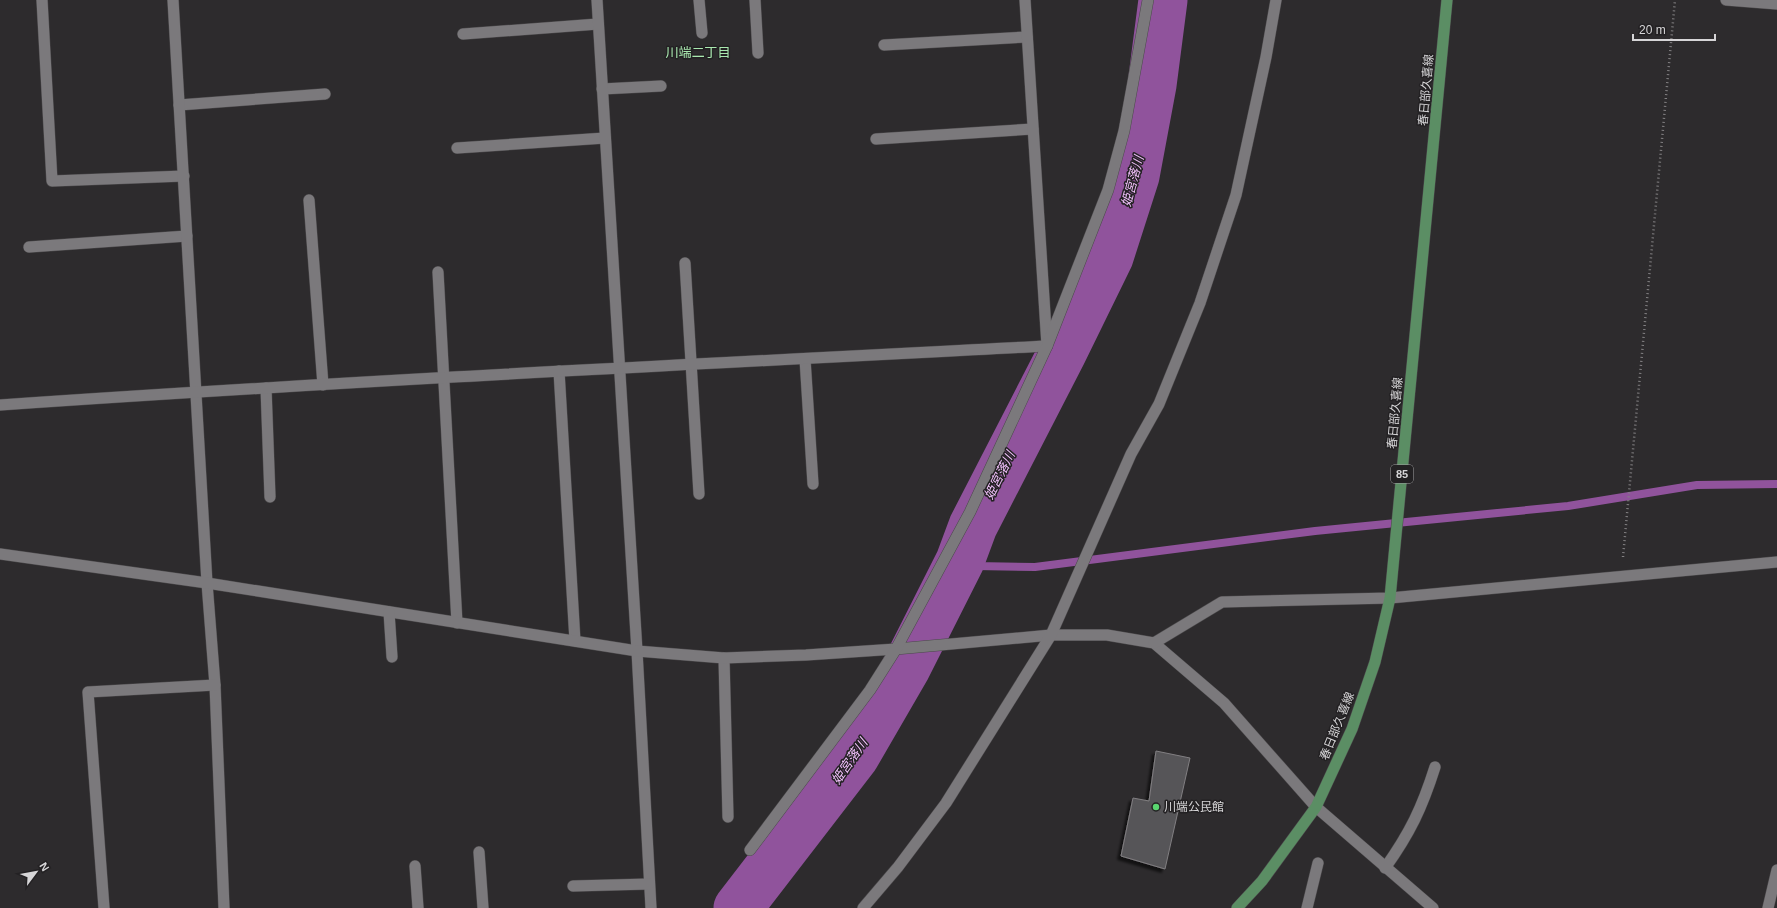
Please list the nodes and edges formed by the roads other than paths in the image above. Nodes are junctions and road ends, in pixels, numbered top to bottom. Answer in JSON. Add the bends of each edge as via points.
{"nodes":[{"id":1,"x":42,"y":0,"type":"edge"},
{"id":2,"x":173,"y":0,"type":"edge"},
{"id":3,"x":597,"y":0,"type":"edge"},
{"id":4,"x":699,"y":0,"type":"edge"},
{"id":5,"x":755,"y":0,"type":"edge"},
{"id":6,"x":1025,"y":0,"type":"edge"},
{"id":7,"x":1148,"y":0,"type":"edge"},
{"id":8,"x":1276,"y":0,"type":"edge"},
{"id":9,"x":1447,"y":0,"type":"edge"},
{"id":10,"x":1726,"y":0,"type":"edge"},
{"id":11,"x":1777,"y":4,"type":"edge"},
{"id":12,"x":598,"y":24,"type":"junction"},
{"id":13,"x":702,"y":33,"type":"dead end"},
{"id":14,"x":463,"y":34,"type":"dead end"},
{"id":15,"x":1027,"y":37,"type":"junction"},
{"id":16,"x":884,"y":45,"type":"dead end"},
{"id":17,"x":758,"y":53,"type":"dead end"},
{"id":18,"x":661,"y":86,"type":"dead end"},
{"id":19,"x":602,"y":89,"type":"junction"},
{"id":20,"x":325,"y":94,"type":"dead end"},
{"id":21,"x":179,"y":105,"type":"junction"},
{"id":22,"x":1033,"y":129,"type":"junction"},
{"id":23,"x":605,"y":138,"type":"junction"},
{"id":24,"x":876,"y":139,"type":"dead end"},
{"id":25,"x":457,"y":148,"type":"dead end"},
{"id":26,"x":184,"y":176,"type":"junction"},
{"id":27,"x":310,"y":200,"type":"dead end"},
{"id":28,"x":187,"y":236,"type":"junction"},
{"id":29,"x":29,"y":247,"type":"dead end"},
{"id":30,"x":685,"y":263,"type":"dead end"},
{"id":31,"x":438,"y":272,"type":"dead end"},
{"id":32,"x":1047,"y":346,"type":"junction"},
{"id":33,"x":805,"y":359,"type":"junction"},
{"id":34,"x":691,"y":364,"type":"junction"},
{"id":35,"x":619,"y":368,"type":"junction"},
{"id":36,"x":559,"y":371,"type":"junction"},
{"id":37,"x":444,"y":378,"type":"junction"},
{"id":38,"x":323,"y":385,"type":"junction"},
{"id":39,"x":266,"y":388,"type":"junction"},
{"id":40,"x":196,"y":392,"type":"junction"},
{"id":41,"x":0,"y":405,"type":"edge"},
{"id":42,"x":813,"y":484,"type":"dead end"},
{"id":43,"x":699,"y":494,"type":"dead end"},
{"id":44,"x":270,"y":497,"type":"dead end"},
{"id":45,"x":0,"y":554,"type":"edge"},
{"id":46,"x":1777,"y":562,"type":"edge"},
{"id":47,"x":207,"y":583,"type":"junction"},
{"id":48,"x":1390,"y":598,"type":"junction"},
{"id":49,"x":389,"y":612,"type":"junction"},
{"id":50,"x":457,"y":623,"type":"junction"},
{"id":51,"x":1051,"y":635,"type":"junction"},
{"id":52,"x":575,"y":641,"type":"junction"},
{"id":53,"x":1154,"y":643,"type":"junction"},
{"id":54,"x":896,"y":649,"type":"junction"},
{"id":55,"x":637,"y":651,"type":"junction"},
{"id":56,"x":392,"y":657,"type":"dead end"},
{"id":57,"x":724,"y":658,"type":"junction"},
{"id":58,"x":215,"y":685,"type":"junction"},
{"id":59,"x":1435,"y":767,"type":"dead end"},
{"id":60,"x":1316,"y":807,"type":"junction"},
{"id":61,"x":728,"y":817,"type":"dead end"},
{"id":62,"x":750,"y":850,"type":"dead end"},
{"id":63,"x":479,"y":852,"type":"dead end"},
{"id":64,"x":1318,"y":863,"type":"dead end"},
{"id":65,"x":414,"y":866,"type":"dead end"},
{"id":66,"x":1385,"y":868,"type":"junction"},
{"id":67,"x":1777,"y":870,"type":"edge"},
{"id":68,"x":649,"y":884,"type":"junction"},
{"id":69,"x":573,"y":886,"type":"dead end"},
{"id":70,"x":104,"y":908,"type":"edge"},
{"id":71,"x":224,"y":908,"type":"edge"},
{"id":72,"x":418,"y":908,"type":"edge"},
{"id":73,"x":483,"y":908,"type":"edge"},
{"id":74,"x":651,"y":908,"type":"edge"},
{"id":75,"x":863,"y":908,"type":"edge"},
{"id":76,"x":1237,"y":908,"type":"edge"},
{"id":77,"x":1307,"y":908,"type":"edge"},
{"id":78,"x":1433,"y":908,"type":"edge"},
{"id":79,"x":1768,"y":908,"type":"edge"}],
"edges":[{"from":1,"to":26,"type":"street","via":[[52,181]]},
{"from":2,"to":21,"type":"street"},
{"from":3,"to":12,"type":"street"},
{"from":4,"to":13,"type":"street"},
{"from":5,"to":17,"type":"street"},
{"from":6,"to":15,"type":"street"},
{"from":7,"to":32,"type":"street","via":[[1124,131],[1108,190]]},
{"from":8,"to":51,"type":"street","via":[[1236,195],[1200,304],[1159,404],[1131,454]]},
{"from":9,"to":48,"type":"main road","name":"春日部久喜線","number":"85"},
{"from":10,"to":11,"type":"street"},
{"from":12,"to":14,"type":"street"},
{"from":12,"to":19,"type":"street"},
{"from":15,"to":16,"type":"street"},
{"from":15,"to":22,"type":"street"},
{"from":18,"to":19,"type":"street"},
{"from":19,"to":23,"type":"street"},
{"from":20,"to":21,"type":"street"},
{"from":21,"to":26,"type":"street"},
{"from":22,"to":24,"type":"street"},
{"from":22,"to":32,"type":"street"},
{"from":23,"to":25,"type":"street"},
{"from":23,"to":35,"type":"street"},
{"from":26,"to":28,"type":"street"},
{"from":27,"to":38,"type":"street"},
{"from":28,"to":29,"type":"street"},
{"from":28,"to":40,"type":"street"},
{"from":30,"to":34,"type":"street"},
{"from":31,"to":37,"type":"street"},
{"from":32,"to":33,"type":"street"},
{"from":32,"to":54,"type":"street","via":[[970,512]]},
{"from":33,"to":34,"type":"street"},
{"from":33,"to":42,"type":"street"},
{"from":34,"to":35,"type":"street"},
{"from":34,"to":43,"type":"street"},
{"from":35,"to":36,"type":"street"},
{"from":35,"to":55,"type":"street"},
{"from":36,"to":37,"type":"street"},
{"from":36,"to":52,"type":"street"},
{"from":37,"to":38,"type":"street"},
{"from":37,"to":50,"type":"street"},
{"from":38,"to":39,"type":"street"},
{"from":39,"to":40,"type":"street"},
{"from":39,"to":44,"type":"street"},
{"from":40,"to":41,"type":"street"},
{"from":40,"to":47,"type":"street"},
{"from":45,"to":47,"type":"street"},
{"from":46,"to":48,"type":"street"},
{"from":47,"to":49,"type":"street"},
{"from":47,"to":58,"type":"street"},
{"from":48,"to":53,"type":"street","via":[[1222,602]]},
{"from":48,"to":60,"type":"main road","name":"春日部久喜線","number":"85","via":[[1375,662],[1352,729]]},
{"from":49,"to":50,"type":"street"},
{"from":49,"to":56,"type":"street"},
{"from":50,"to":52,"type":"street"},
{"from":51,"to":53,"type":"street","via":[[1108,635]]},
{"from":51,"to":54,"type":"street"},
{"from":51,"to":75,"type":"street","via":[[946,803],[898,867]]},
{"from":52,"to":55,"type":"street"},
{"from":53,"to":60,"type":"street","via":[[1224,703]]},
{"from":54,"to":57,"type":"street"},
{"from":54,"to":62,"type":"street","via":[[870,690]]},
{"from":55,"to":57,"type":"street"},
{"from":55,"to":68,"type":"street"},
{"from":57,"to":61,"type":"street"},
{"from":58,"to":70,"type":"street","via":[[88,692]]},
{"from":58,"to":71,"type":"street"},
{"from":59,"to":66,"type":"street","via":[[1418,816]]},
{"from":60,"to":66,"type":"street"},
{"from":60,"to":76,"type":"main road","name":"春日部久喜線","number":"85","via":[[1262,882]]},
{"from":63,"to":73,"type":"street"},
{"from":64,"to":77,"type":"street"},
{"from":65,"to":72,"type":"street"},
{"from":66,"to":78,"type":"street"},
{"from":67,"to":79,"type":"street"},
{"from":68,"to":69,"type":"street"},
{"from":68,"to":74,"type":"street"}]}
